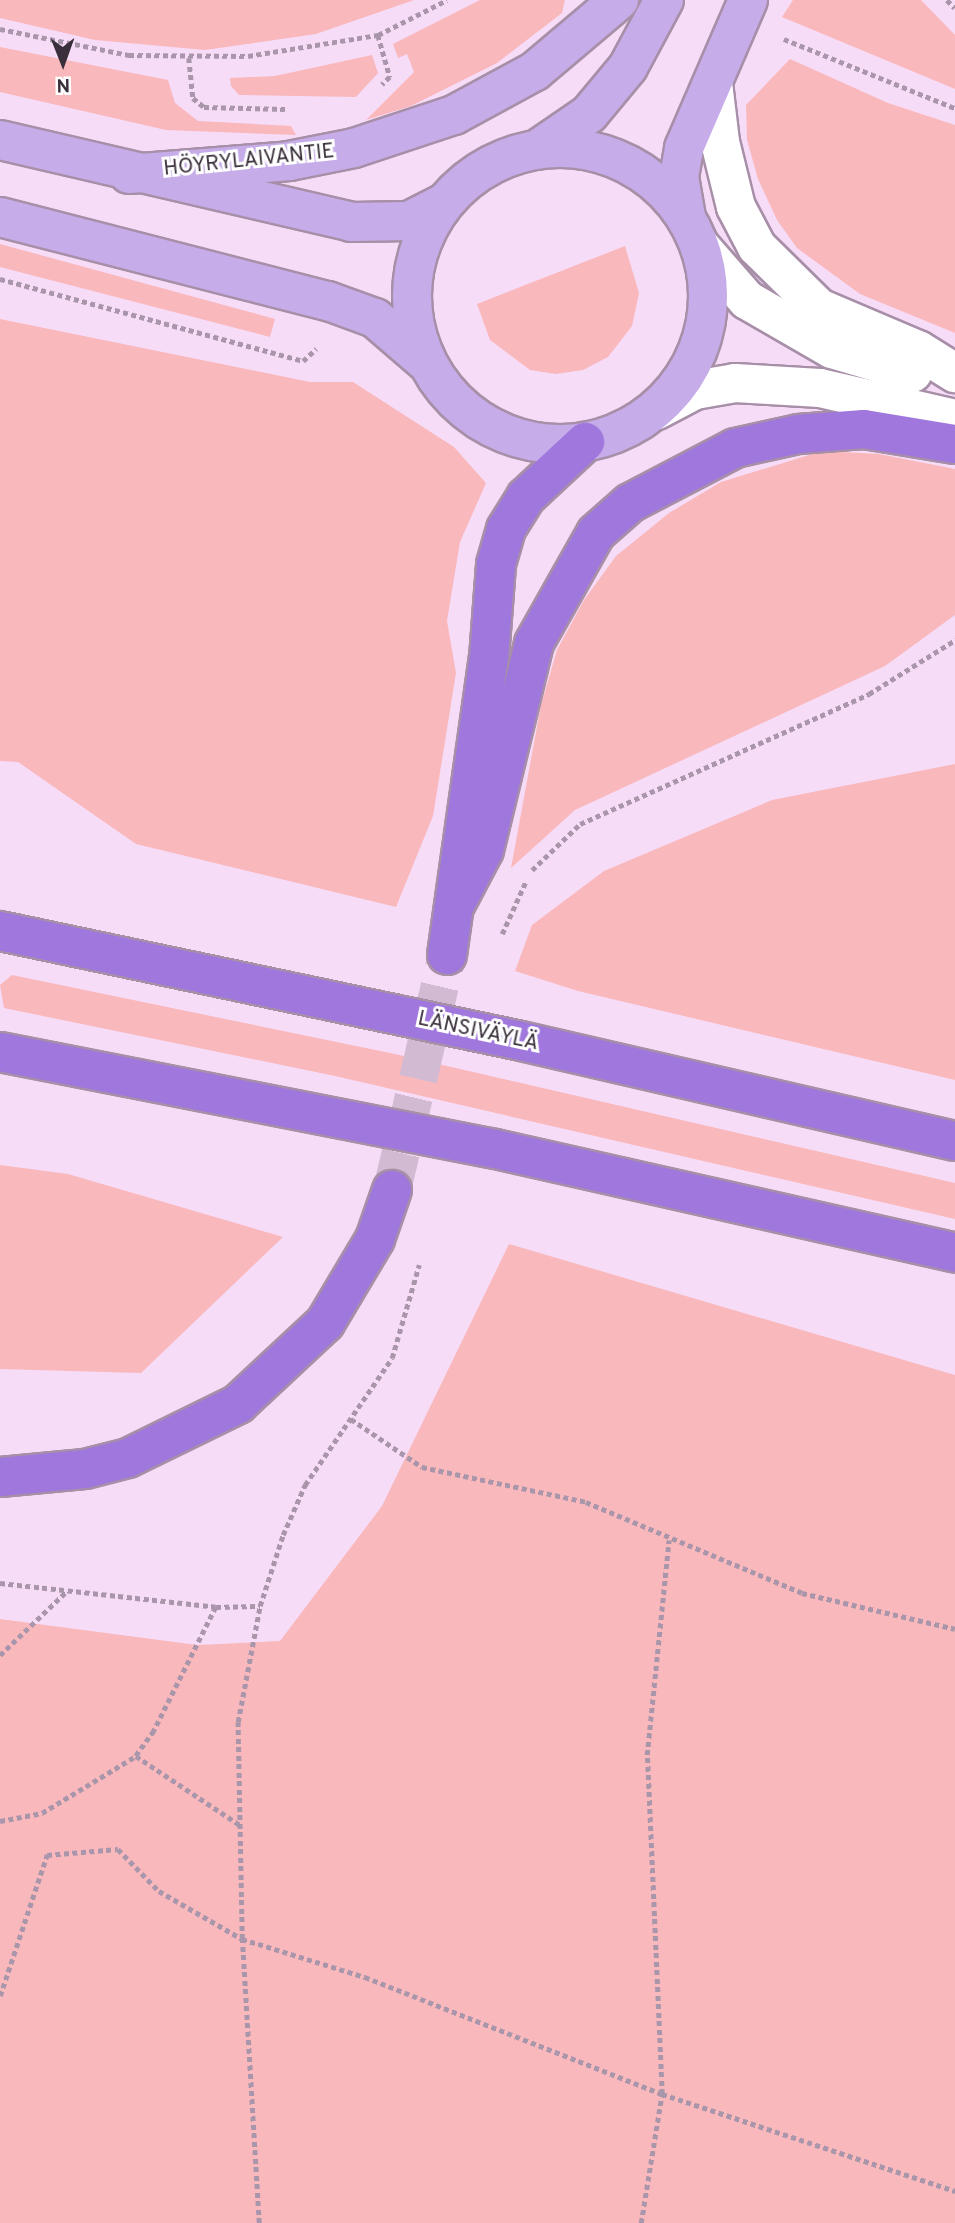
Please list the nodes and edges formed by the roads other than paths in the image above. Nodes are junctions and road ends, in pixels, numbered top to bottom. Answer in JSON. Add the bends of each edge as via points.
{"nodes":[{"id":1,"x":619,"y":0,"type":"edge"},
{"id":2,"x":664,"y":0,"type":"edge"},
{"id":3,"x":748,"y":0,"type":"edge"},
{"id":4,"x":713,"y":83,"type":"junction"},
{"id":5,"x":0,"y":140,"type":"edge"},
{"id":6,"x":538,"y":149,"type":"junction"},
{"id":7,"x":129,"y":174,"type":"junction"},
{"id":8,"x":443,"y":204,"type":"junction"},
{"id":9,"x":0,"y":217,"type":"edge"},
{"id":10,"x":693,"y":231,"type":"junction"},
{"id":11,"x":428,"y":364,"type":"junction"},
{"id":12,"x":955,"y":373,"type":"edge"},
{"id":13,"x":955,"y":386,"type":"edge"},
{"id":14,"x":657,"y":410,"type":"junction"},
{"id":15,"x":955,"y":419,"type":"edge"},
{"id":16,"x":585,"y":442,"type":"junction"},
{"id":17,"x":955,"y":444,"type":"edge"},
{"id":18,"x":455,"y":905,"type":"junction"},
{"id":19,"x":0,"y":931,"type":"edge"},
{"id":20,"x":447,"y":955,"type":"tunnel mouth"},
{"id":21,"x":0,"y":1052,"type":"edge"},
{"id":22,"x":955,"y":1141,"type":"edge"},
{"id":23,"x":393,"y":1190,"type":"tunnel mouth"},
{"id":24,"x":955,"y":1253,"type":"edge"},
{"id":25,"x":0,"y":1477,"type":"edge"}],
"edges":[{"from":1,"to":7,"type":"main road","name":"HÖYRYLAIVANTIE","via":[[535,71],[442,120],[355,148],[289,161]]},
{"from":2,"to":6,"type":"main road","via":[[628,67],[589,114]]},
{"from":3,"to":4,"type":"main road"},
{"from":4,"to":10,"type":"main road","via":[[684,148],[679,177]]},
{"from":4,"to":12,"type":"main road","via":[[736,207],[758,247],[818,308],[918,350]]},
{"from":5,"to":7,"type":"main road","name":"HÖYRYLAIVANTIE"},
{"from":6,"to":8,"type":"main road","via":[[470,178]]},
{"from":6,"to":10,"type":"main road","via":[[580,149],[622,161],[658,184]]},
{"from":7,"to":8,"type":"main road","name":"HÖYRYLAIVANTIE","via":[[377,225],[409,220]]},
{"from":8,"to":11,"type":"main road","via":[[422,241],[412,282],[414,324]]},
{"from":9,"to":11,"type":"main road","via":[[328,301],[375,318]]},
{"from":10,"to":13,"type":"main road","via":[[747,300],[832,349]]},
{"from":10,"to":14,"type":"main road","via":[[708,281],[708,317],[681,383]]},
{"from":11,"to":16,"type":"main road","via":[[455,402],[494,429],[538,443]]},
{"from":14,"to":15,"type":"main road","via":[[695,390],[735,383],[820,388]]},
{"from":14,"to":16,"type":"main road","via":[[623,430]]},
{"from":16,"to":18,"type":"highway","via":[[526,497],[506,529],[496,564],[489,658]]},
{"from":17,"to":18,"type":"highway","via":[[864,429],[798,434],[735,448],[630,503],[596,533],[534,643],[484,850]]},
{"from":18,"to":20,"type":"highway"},
{"from":19,"to":22,"type":"highway","name":"LÄNSIVÄYLÄ","via":[[521,1041]]},
{"from":21,"to":24,"type":"highway","via":[[495,1149]]},
{"from":23,"to":25,"type":"highway","via":[[375,1239],[325,1323],[237,1404],[128,1458],[85,1469]]}]}
